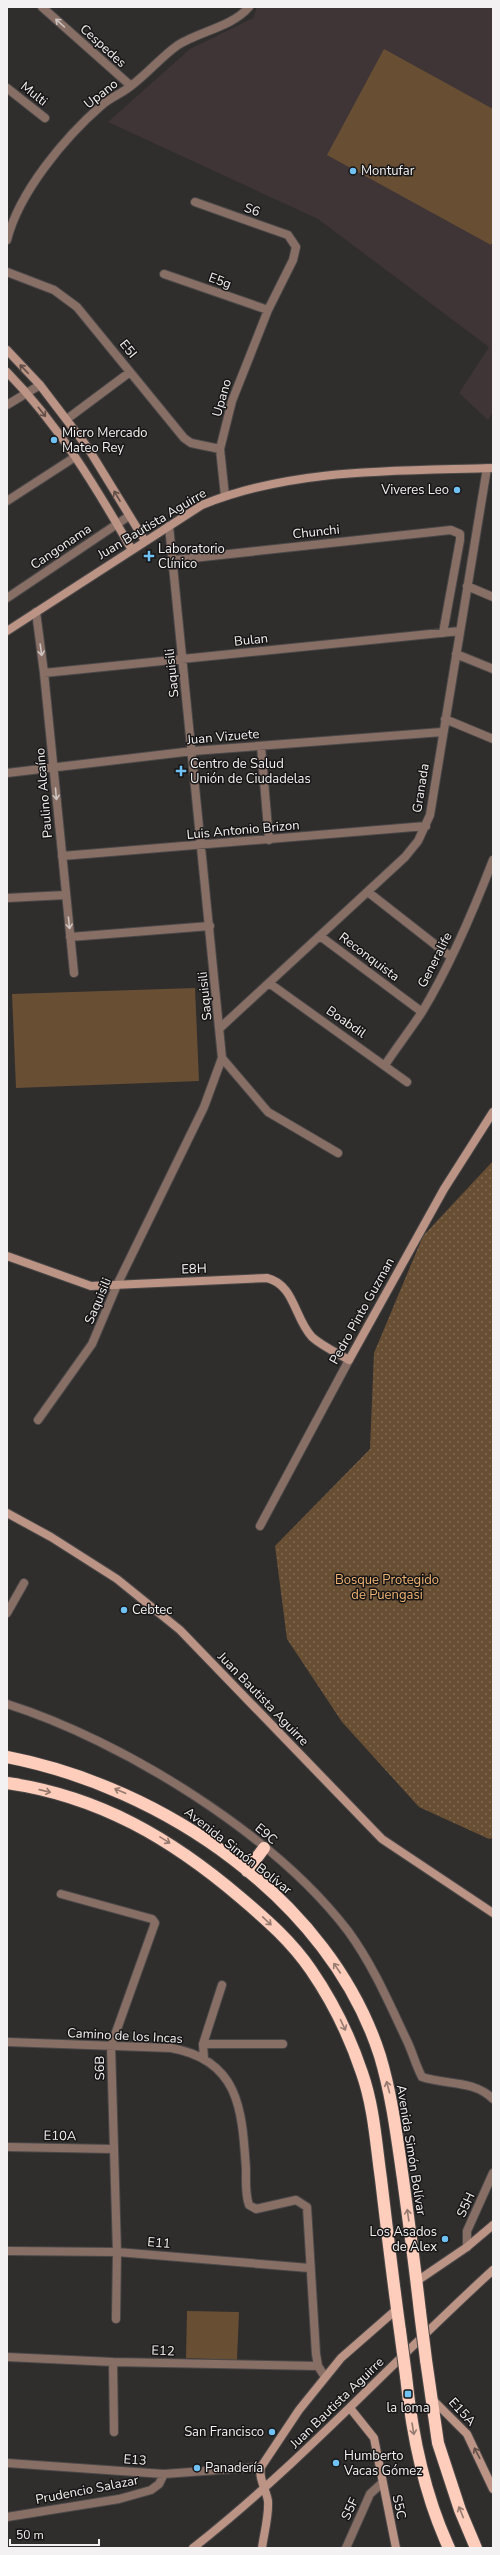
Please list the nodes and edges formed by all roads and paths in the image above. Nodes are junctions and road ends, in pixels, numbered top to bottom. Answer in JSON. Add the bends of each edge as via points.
{"nodes":[{"id":1,"x":42,"y":7,"type":"edge"},
{"id":2,"x":249,"y":7,"type":"edge"},
{"id":3,"x":131,"y":86,"type":"junction"},
{"id":4,"x":7,"y":88,"type":"edge"},
{"id":5,"x":45,"y":118,"type":"dead end"},
{"id":6,"x":195,"y":202,"type":"dead end"},
{"id":7,"x":7,"y":240,"type":"edge"},
{"id":8,"x":296,"y":246,"type":"joint"},
{"id":9,"x":7,"y":272,"type":"edge"},
{"id":10,"x":164,"y":274,"type":"dead end"},
{"id":11,"x":268,"y":310,"type":"junction"},
{"id":12,"x":7,"y":350,"type":"edge"},
{"id":13,"x":7,"y":372,"type":"edge"},
{"id":14,"x":130,"y":372,"type":"junction"},
{"id":15,"x":40,"y":385,"type":"junction"},
{"id":16,"x":27,"y":393,"type":"junction"},
{"id":17,"x":7,"y":405,"type":"edge"},
{"id":18,"x":67,"y":420,"type":"junction"},
{"id":19,"x":220,"y":449,"type":"junction"},
{"id":20,"x":75,"y":457,"type":"junction"},
{"id":21,"x":490,"y":468,"type":"edge"},
{"id":22,"x":225,"y":496,"type":"junction"},
{"id":23,"x":7,"y":501,"type":"edge"},
{"id":24,"x":129,"y":516,"type":"junction"},
{"id":25,"x":117,"y":523,"type":"junction"},
{"id":26,"x":169,"y":526,"type":"junction"},
{"id":27,"x":145,"y":541,"type":"junction"},
{"id":28,"x":132,"y":550,"type":"junction"},
{"id":29,"x":174,"y":560,"type":"junction"},
{"id":30,"x":467,"y":586,"type":"junction"},
{"id":31,"x":7,"y":598,"type":"edge"},
{"id":32,"x":493,"y":598,"type":"edge"},
{"id":33,"x":36,"y":612,"type":"junction"},
{"id":34,"x":7,"y":631,"type":"edge"},
{"id":35,"x":460,"y":631,"type":"junction"},
{"id":36,"x":443,"y":633,"type":"junction"},
{"id":37,"x":456,"y":654,"type":"junction"},
{"id":38,"x":183,"y":659,"type":"junction"},
{"id":39,"x":493,"y":669,"type":"edge"},
{"id":40,"x":44,"y":673,"type":"junction"},
{"id":41,"x":445,"y":719,"type":"junction"},
{"id":42,"x":442,"y":732,"type":"junction"},
{"id":43,"x":493,"y":738,"type":"edge"},
{"id":44,"x":262,"y":746,"type":"junction"},
{"id":45,"x":193,"y":751,"type":"junction"},
{"id":46,"x":54,"y":766,"type":"junction"},
{"id":47,"x":7,"y":774,"type":"edge"},
{"id":48,"x":426,"y":826,"type":"junction"},
{"id":49,"x":269,"y":840,"type":"junction"},
{"id":50,"x":202,"y":846,"type":"junction"},
{"id":51,"x":62,"y":856,"type":"junction"},
{"id":52,"x":493,"y":860,"type":"edge"},
{"id":53,"x":368,"y":892,"type":"junction"},
{"id":54,"x":66,"y":896,"type":"junction"},
{"id":55,"x":7,"y":898,"type":"edge"},
{"id":56,"x":210,"y":926,"type":"junction"},
{"id":57,"x":320,"y":936,"type":"junction"},
{"id":58,"x":70,"y":937,"type":"junction"},
{"id":59,"x":451,"y":957,"type":"junction"},
{"id":60,"x":74,"y":973,"type":"dead end"},
{"id":61,"x":269,"y":983,"type":"junction"},
{"id":62,"x":422,"y":1012,"type":"junction"},
{"id":63,"x":220,"y":1028,"type":"junction"},
{"id":64,"x":222,"y":1058,"type":"junction"},
{"id":65,"x":385,"y":1065,"type":"junction"},
{"id":66,"x":407,"y":1082,"type":"dead end"},
{"id":67,"x":493,"y":1112,"type":"edge"},
{"id":68,"x":338,"y":1152,"type":"dead end"},
{"id":69,"x":7,"y":1256,"type":"edge"},
{"id":70,"x":117,"y":1285,"type":"junction"},
{"id":71,"x":349,"y":1360,"type":"junction"},
{"id":72,"x":38,"y":1420,"type":"dead end"},
{"id":73,"x":7,"y":1513,"type":"edge"},
{"id":74,"x":260,"y":1526,"type":"dead end"},
{"id":75,"x":24,"y":1583,"type":"dead end"},
{"id":76,"x":7,"y":1613,"type":"edge"},
{"id":77,"x":7,"y":1704,"type":"edge"},
{"id":78,"x":7,"y":1756,"type":"edge"},
{"id":79,"x":7,"y":1784,"type":"edge"},
{"id":80,"x":264,"y":1848,"type":"junction"},
{"id":81,"x":247,"y":1872,"type":"junction"},
{"id":82,"x":61,"y":1894,"type":"dead end"},
{"id":83,"x":493,"y":1913,"type":"edge"},
{"id":84,"x":222,"y":1985,"type":"dead end"},
{"id":85,"x":7,"y":2042,"type":"edge"},
{"id":86,"x":203,"y":2044,"type":"junction"},
{"id":87,"x":283,"y":2044,"type":"dead end"},
{"id":88,"x":111,"y":2046,"type":"junction"},
{"id":89,"x":204,"y":2059,"type":"junction"},
{"id":90,"x":493,"y":2099,"type":"edge"},
{"id":91,"x":7,"y":2147,"type":"edge"},
{"id":92,"x":113,"y":2149,"type":"junction"},
{"id":93,"x":493,"y":2173,"type":"edge"},
{"id":94,"x":493,"y":2225,"type":"edge"},
{"id":95,"x":467,"y":2247,"type":"junction"},
{"id":96,"x":7,"y":2251,"type":"edge"},
{"id":97,"x":117,"y":2252,"type":"junction"},
{"id":98,"x":309,"y":2268,"type":"junction"},
{"id":99,"x":493,"y":2270,"type":"edge"},
{"id":100,"x":417,"y":2282,"type":"junction"},
{"id":101,"x":397,"y":2309,"type":"junction"},
{"id":102,"x":116,"y":2319,"type":"dead end"},
{"id":103,"x":7,"y":2357,"type":"edge"},
{"id":104,"x":114,"y":2362,"type":"junction"},
{"id":105,"x":318,"y":2366,"type":"junction"},
{"id":106,"x":325,"y":2377,"type":"junction"},
{"id":107,"x":431,"y":2398,"type":"junction"},
{"id":108,"x":350,"y":2408,"type":"junction"},
{"id":109,"x":114,"y":2432,"type":"dead end"},
{"id":110,"x":7,"y":2463,"type":"edge"},
{"id":111,"x":260,"y":2467,"type":"junction"},
{"id":112,"x":164,"y":2474,"type":"junction"},
{"id":113,"x":382,"y":2483,"type":"junction"},
{"id":114,"x":266,"y":2489,"type":"junction"},
{"id":115,"x":493,"y":2489,"type":"edge"},
{"id":116,"x":7,"y":2517,"type":"edge"},
{"id":117,"x":194,"y":2548,"type":"edge"},
{"id":118,"x":262,"y":2548,"type":"edge"},
{"id":119,"x":346,"y":2548,"type":"edge"},
{"id":120,"x":396,"y":2548,"type":"edge"},
{"id":121,"x":450,"y":2548,"type":"edge"},
{"id":122,"x":476,"y":2548,"type":"edge"}],
"edges":[{"from":3,"to":1,"type":"street","name":"Cespedes","one_way":true},
{"from":2,"to":3,"type":"street","name":"Upano","via":[[233,19],[176,46]]},
{"from":3,"to":7,"type":"street","name":"Upano","via":[[102,105],[52,159],[23,201],[11,224]]},
{"from":4,"to":5,"type":"street","name":"Multi"},
{"from":6,"to":8,"type":"street","name":"S6","via":[[288,235]]},
{"from":8,"to":11,"type":"street","name":"Upano","via":[[293,260]]},
{"from":9,"to":14,"type":"street","name":"E5I","via":[[54,290],[77,307]]},
{"from":10,"to":11,"type":"street","name":"E5g"},
{"from":11,"to":19,"type":"street","name":"Upano","via":[[238,382]]},
{"from":15,"to":12,"type":"main road","one_way":true},
{"from":13,"to":16,"type":"main road"},
{"from":14,"to":18,"type":"street"},
{"from":14,"to":19,"type":"street","name":"E5I","via":[[184,438],[191,443]]},
{"from":15,"to":16,"type":"street"},
{"from":15,"to":18,"type":"main road"},
{"from":16,"to":17,"type":"street"},
{"from":16,"to":20,"type":"main road","one_way":true},
{"from":24,"to":18,"type":"main road","one_way":true,"via":[[88,448]]},
{"from":19,"to":22,"type":"street","name":"Upano"},
{"from":20,"to":23,"type":"street"},
{"from":20,"to":25,"type":"main road"},
{"from":21,"to":22,"type":"main road","name":"Juan Bautista Aguirre","via":[[286,480]]},
{"from":21,"to":30,"type":"street","name":"Granada"},
{"from":22,"to":26,"type":"main road","name":"Juan Bautista Aguirre","via":[[202,505]]},
{"from":24,"to":25,"type":"street","name":"Cangonama"},
{"from":24,"to":27,"type":"main road"},
{"from":25,"to":28,"type":"main road"},
{"from":25,"to":31,"type":"street","name":"Cangonama"},
{"from":26,"to":27,"type":"main road","name":"Juan Bautista Aguirre"},
{"from":26,"to":29,"type":"street","name":"Saquisili"},
{"from":27,"to":28,"type":"main road","name":"Juan Bautista Aguirre"},
{"from":28,"to":33,"type":"main road","name":"Juan Bautista Aguirre"},
{"from":29,"to":36,"type":"street","name":"Chunchi","via":[[451,530],[460,534]]},
{"from":29,"to":38,"type":"street","name":"Saquisili"},
{"from":30,"to":32,"type":"street"},
{"from":30,"to":35,"type":"street","name":"Granada"},
{"from":33,"to":34,"type":"main road","name":"Juan Bautista Aguirre"},
{"from":33,"to":40,"type":"street","name":"Paulino Alcaíno","one_way":true},
{"from":35,"to":36,"type":"street","name":"Bulan"},
{"from":35,"to":37,"type":"street","name":"Granada"},
{"from":36,"to":38,"type":"street","name":"Bulan"},
{"from":37,"to":39,"type":"street"},
{"from":37,"to":41,"type":"street","name":"Granada"},
{"from":38,"to":40,"type":"street","name":"Bulan"},
{"from":38,"to":45,"type":"street","name":"Saquisili"},
{"from":40,"to":46,"type":"street","name":"Paulino Alcaíno"},
{"from":41,"to":42,"type":"street","name":"Granada"},
{"from":41,"to":43,"type":"street"},
{"from":42,"to":44,"type":"street","name":"Juan Vizuete"},
{"from":42,"to":48,"type":"street","name":"Granada"},
{"from":44,"to":45,"type":"street","name":"Juan Vizuete"},
{"from":44,"to":49,"type":"street"},
{"from":45,"to":46,"type":"street","name":"Juan Vizuete"},
{"from":45,"to":50,"type":"street","name":"Saquisili"},
{"from":46,"to":47,"type":"street","name":"Juan Vizuete"},
{"from":46,"to":51,"type":"street","name":"Paulino Alcaíno","one_way":true},
{"from":48,"to":49,"type":"street","name":"Luis Antonio Brizon"},
{"from":48,"to":53,"type":"street","name":"Granada","via":[[405,857]]},
{"from":49,"to":50,"type":"street","name":"Luis Antonio Brizon"},
{"from":50,"to":51,"type":"street","name":"Luis Antonio Brizon"},
{"from":50,"to":56,"type":"street","name":"Saquisili"},
{"from":51,"to":54,"type":"street","name":"Paulino Alcaíno"},
{"from":52,"to":59,"type":"street","name":"Generalife","via":[[477,902]]},
{"from":53,"to":57,"type":"street","name":"Granada"},
{"from":53,"to":59,"type":"street"},
{"from":54,"to":55,"type":"street"},
{"from":54,"to":58,"type":"street","name":"Paulino Alcaíno","one_way":true},
{"from":56,"to":58,"type":"street"},
{"from":56,"to":63,"type":"street","name":"Saquisili"},
{"from":57,"to":61,"type":"street","name":"Granada"},
{"from":57,"to":62,"type":"street","name":"Reconquista"},
{"from":58,"to":60,"type":"street","name":"Paulino Alcaíno"},
{"from":59,"to":62,"type":"street","name":"Generalife"},
{"from":61,"to":63,"type":"street","name":"Granada"},
{"from":61,"to":65,"type":"street","name":"Boabdil"},
{"from":62,"to":65,"type":"street","name":"Generalife"},
{"from":63,"to":64,"type":"street","name":"Saquisili"},
{"from":64,"to":68,"type":"street","via":[[268,1112]]},
{"from":64,"to":70,"type":"street","name":"Saquisili","via":[[204,1107]]},
{"from":65,"to":66,"type":"street","name":"Boabdil"},
{"from":67,"to":71,"type":"main road","name":"Pedro Pinto Guzman","via":[[444,1189]]},
{"from":69,"to":70,"type":"main road","name":"E8H","via":[[91,1286]]},
{"from":70,"to":71,"type":"main road","name":"E8H","via":[[267,1278],[278,1281],[286,1288],[304,1326],[313,1338]]},
{"from":70,"to":72,"type":"street","name":"Saquisili","via":[[92,1344]]},
{"from":71,"to":74,"type":"street","name":"Pedro Pinto Guzman"},
{"from":73,"to":83,"type":"main road","name":"Juan Bautista Aguirre","via":[[51,1537],[117,1579],[180,1630],[382,1839]]},
{"from":75,"to":76,"type":"street"},
{"from":77,"to":80,"type":"street","name":"E9C","via":[[64,1726],[176,1785],[231,1820]]},
{"from":81,"to":78,"type":"highway","name":"Avenida Simón Bolívar","one_way":true,"via":[[195,1832],[132,1796],[64,1770]]},
{"from":79,"to":101,"type":"highway","one_way":true,"via":[[62,1795],[127,1819],[159,1836],[211,1872],[294,1947],[339,2016],[350,2039],[372,2109]]},
{"from":80,"to":81,"type":"highway"},
{"from":80,"to":90,"type":"street","name":"E9C","via":[[315,1893],[348,1932],[390,2004],[422,2077],[468,2085],[487,2093]]},
{"from":100,"to":81,"type":"highway","name":"Avenida Simón Bolívar","one_way":true,"via":[[392,2102],[379,2054],[359,2006],[338,1970],[312,1934],[282,1900]]},
{"from":82,"to":88,"type":"street","name":"S6B","via":[[154,1920]]},
{"from":84,"to":86,"type":"street"},
{"from":85,"to":88,"type":"street","name":"Camino de los Incas"},
{"from":86,"to":87,"type":"street"},
{"from":86,"to":89,"type":"street"},
{"from":88,"to":89,"type":"street","name":"Camino de los Incas","via":[[171,2048],[189,2051]]},
{"from":88,"to":92,"type":"street","name":"S6B"},
{"from":89,"to":98,"type":"street","name":"Camino de los Incas","via":[[229,2081],[238,2100],[243,2120],[249,2205],[256,2209],[296,2200],[304,2204],[308,2211]]},
{"from":91,"to":92,"type":"street","name":"E10A"},
{"from":92,"to":97,"type":"street","name":"S6B"},
{"from":93,"to":95,"type":"street","name":"S5H","via":[[467,2231]]},
{"from":94,"to":95,"type":"main road"},
{"from":95,"to":100,"type":"main road"},
{"from":96,"to":97,"type":"street","name":"E11"},
{"from":97,"to":98,"type":"street","name":"E11"},
{"from":97,"to":102,"type":"street","name":"S6B"},
{"from":98,"to":105,"type":"street","name":"Camino de los Incas"},
{"from":99,"to":108,"type":"main road","name":"Juan Bautista Aguirre"},
{"from":100,"to":107,"type":"highway","name":"Avenida Simón Bolívar","bridge":true},
{"from":101,"to":106,"type":"main road","via":[[350,2348]]},
{"from":101,"to":121,"type":"highway","one_way":true,"bridge":true,"via":[[414,2435],[437,2522]]},
{"from":103,"to":104,"type":"street","name":"E12"},
{"from":104,"to":105,"type":"street","name":"E12"},
{"from":104,"to":109,"type":"street"},
{"from":105,"to":106,"type":"street","name":"Camino de los Incas"},
{"from":106,"to":111,"type":"main road"},
{"from":115,"to":107,"type":"main road","name":"E15A","one_way":true,"via":[[467,2434]]},
{"from":122,"to":107,"type":"highway","name":"Avenida Simón Bolívar","one_way":true,"via":[[438,2443]]},
{"from":108,"to":113,"type":"main road","name":"S5C","via":[[374,2438]]},
{"from":108,"to":114,"type":"main road","name":"Juan Bautista Aguirre"},
{"from":110,"to":112,"type":"street","name":"E13"},
{"from":111,"to":112,"type":"street","name":"E13"},
{"from":111,"to":114,"type":"main road","via":[[260,2476]]},
{"from":112,"to":116,"type":"street","name":"Prudencio Salazar","via":[[159,2484],[151,2490],[119,2499]]},
{"from":113,"to":119,"type":"street","name":"S5F","via":[[370,2494]]},
{"from":113,"to":120,"type":"main road","name":"S5C"},
{"from":114,"to":117,"type":"main road","name":"Juan Bautista Aguirre"},
{"from":114,"to":118,"type":"main road","via":[[268,2502]]}]}
